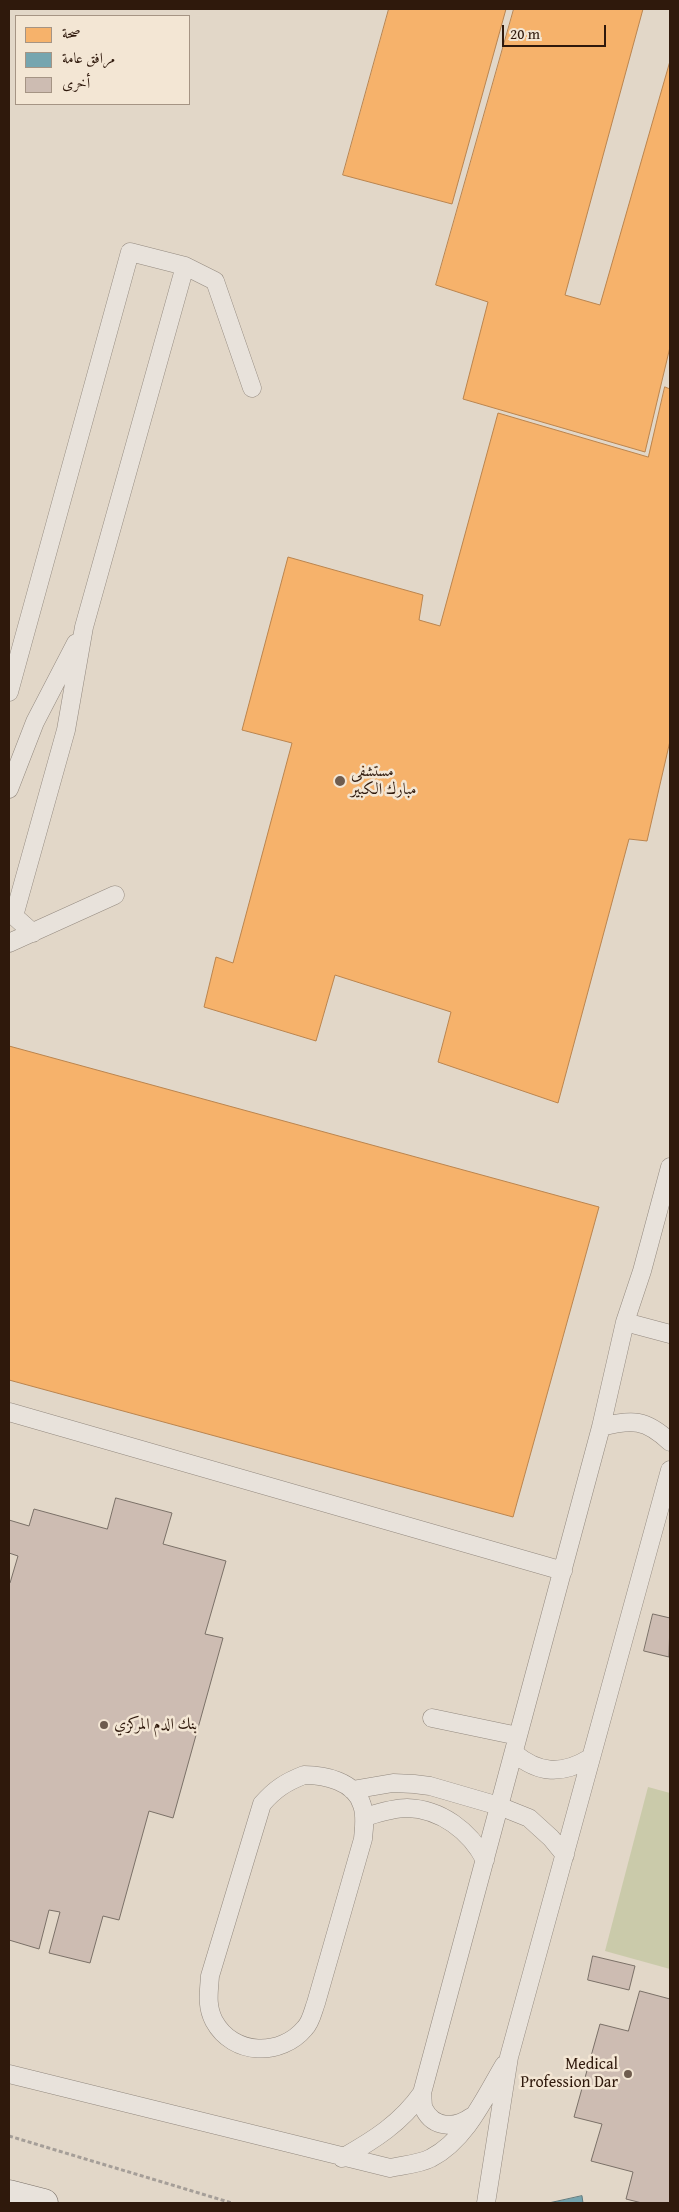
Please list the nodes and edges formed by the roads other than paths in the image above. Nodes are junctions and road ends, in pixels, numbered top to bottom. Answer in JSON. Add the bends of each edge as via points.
{"nodes":[{"id":1,"x":185,"y":266,"type":"junction"},
{"id":2,"x":252,"y":388,"type":"dead end"},
{"id":3,"x":84,"y":627,"type":"junction"},
{"id":4,"x":9,"y":692,"type":"edge"},
{"id":5,"x":9,"y":789,"type":"edge"},
{"id":6,"x":115,"y":895,"type":"dead end"},
{"id":7,"x":33,"y":933,"type":"junction"},
{"id":8,"x":9,"y":943,"type":"edge"},
{"id":9,"x":670,"y":1167,"type":"edge"},
{"id":10,"x":625,"y":1322,"type":"junction"},
{"id":11,"x":670,"y":1334,"type":"edge"},
{"id":12,"x":9,"y":1412,"type":"edge"},
{"id":13,"x":601,"y":1427,"type":"junction"},
{"id":14,"x":670,"y":1442,"type":"edge"},
{"id":15,"x":670,"y":1470,"type":"edge"},
{"id":16,"x":562,"y":1571,"type":"junction"},
{"id":17,"x":432,"y":1718,"type":"dead end"},
{"id":18,"x":516,"y":1744,"type":"junction"},
{"id":19,"x":590,"y":1758,"type":"junction"},
{"id":20,"x":352,"y":1790,"type":"junction"},
{"id":21,"x":499,"y":1806,"type":"junction"},
{"id":22,"x":365,"y":1818,"type":"junction"},
{"id":23,"x":565,"y":1855,"type":"junction"},
{"id":24,"x":485,"y":1860,"type":"junction"},
{"id":25,"x":509,"y":2058,"type":"junction"},
{"id":26,"x":9,"y":2074,"type":"edge"},
{"id":27,"x":422,"y":2093,"type":"junction"},
{"id":28,"x":474,"y":2115,"type":"junction"},
{"id":29,"x":342,"y":2158,"type":"junction"},
{"id":30,"x":9,"y":2194,"type":"edge"},
{"id":31,"x":44,"y":2203,"type":"edge"},
{"id":32,"x":486,"y":2203,"type":"edge"}],
"edges":[{"from":1,"to":2,"type":"lane","via":[[215,281]]},
{"from":1,"to":3,"type":"lane"},
{"from":1,"to":4,"type":"lane","via":[[130,252]]},
{"from":3,"to":5,"type":"lane","via":[[35,722]]},
{"from":3,"to":7,"type":"lane","via":[[66,730],[14,916]]},
{"from":6,"to":7,"type":"lane"},
{"from":7,"to":8,"type":"lane"},
{"from":9,"to":10,"type":"lane"},
{"from":10,"to":11,"type":"lane"},
{"from":10,"to":13,"type":"lane"},
{"from":12,"to":16,"type":"lane"},
{"from":13,"to":14,"type":"lane","via":[[636,1421],[662,1434]]},
{"from":13,"to":16,"type":"lane"},
{"from":15,"to":19,"type":"lane"},
{"from":16,"to":18,"type":"lane"},
{"from":17,"to":18,"type":"lane"},
{"from":18,"to":19,"type":"lane","via":[[524,1762],[551,1770],[564,1770]]},
{"from":18,"to":21,"type":"lane"},
{"from":19,"to":23,"type":"lane"},
{"from":20,"to":21,"type":"lane","via":[[392,1783],[414,1784]]},
{"from":20,"to":22,"type":"lane","via":[[362,1802]]},
{"from":20,"to":22,"type":"lane","via":[[338,1780],[304,1776],[280,1786],[262,1804],[210,1976],[208,2000],[214,2021],[228,2038],[248,2048],[270,2049],[290,2042],[307,2027],[363,1839]]},
{"from":21,"to":23,"type":"lane","via":[[529,1818]]},
{"from":21,"to":24,"type":"lane"},
{"from":22,"to":24,"type":"lane","via":[[407,1808],[441,1817],[468,1835]]},
{"from":23,"to":25,"type":"lane"},
{"from":24,"to":27,"type":"lane"},
{"from":25,"to":28,"type":"lane"},
{"from":25,"to":32,"type":"lane"},
{"from":26,"to":29,"type":"lane"},
{"from":27,"to":28,"type":"lane","via":[[424,2108],[433,2120],[447,2126],[462,2124]]},
{"from":27,"to":29,"type":"lane","via":[[410,2110],[383,2134]]},
{"from":28,"to":29,"type":"lane","via":[[456,2138],[431,2158],[390,2168]]},
{"from":30,"to":31,"type":"main road"}]}
